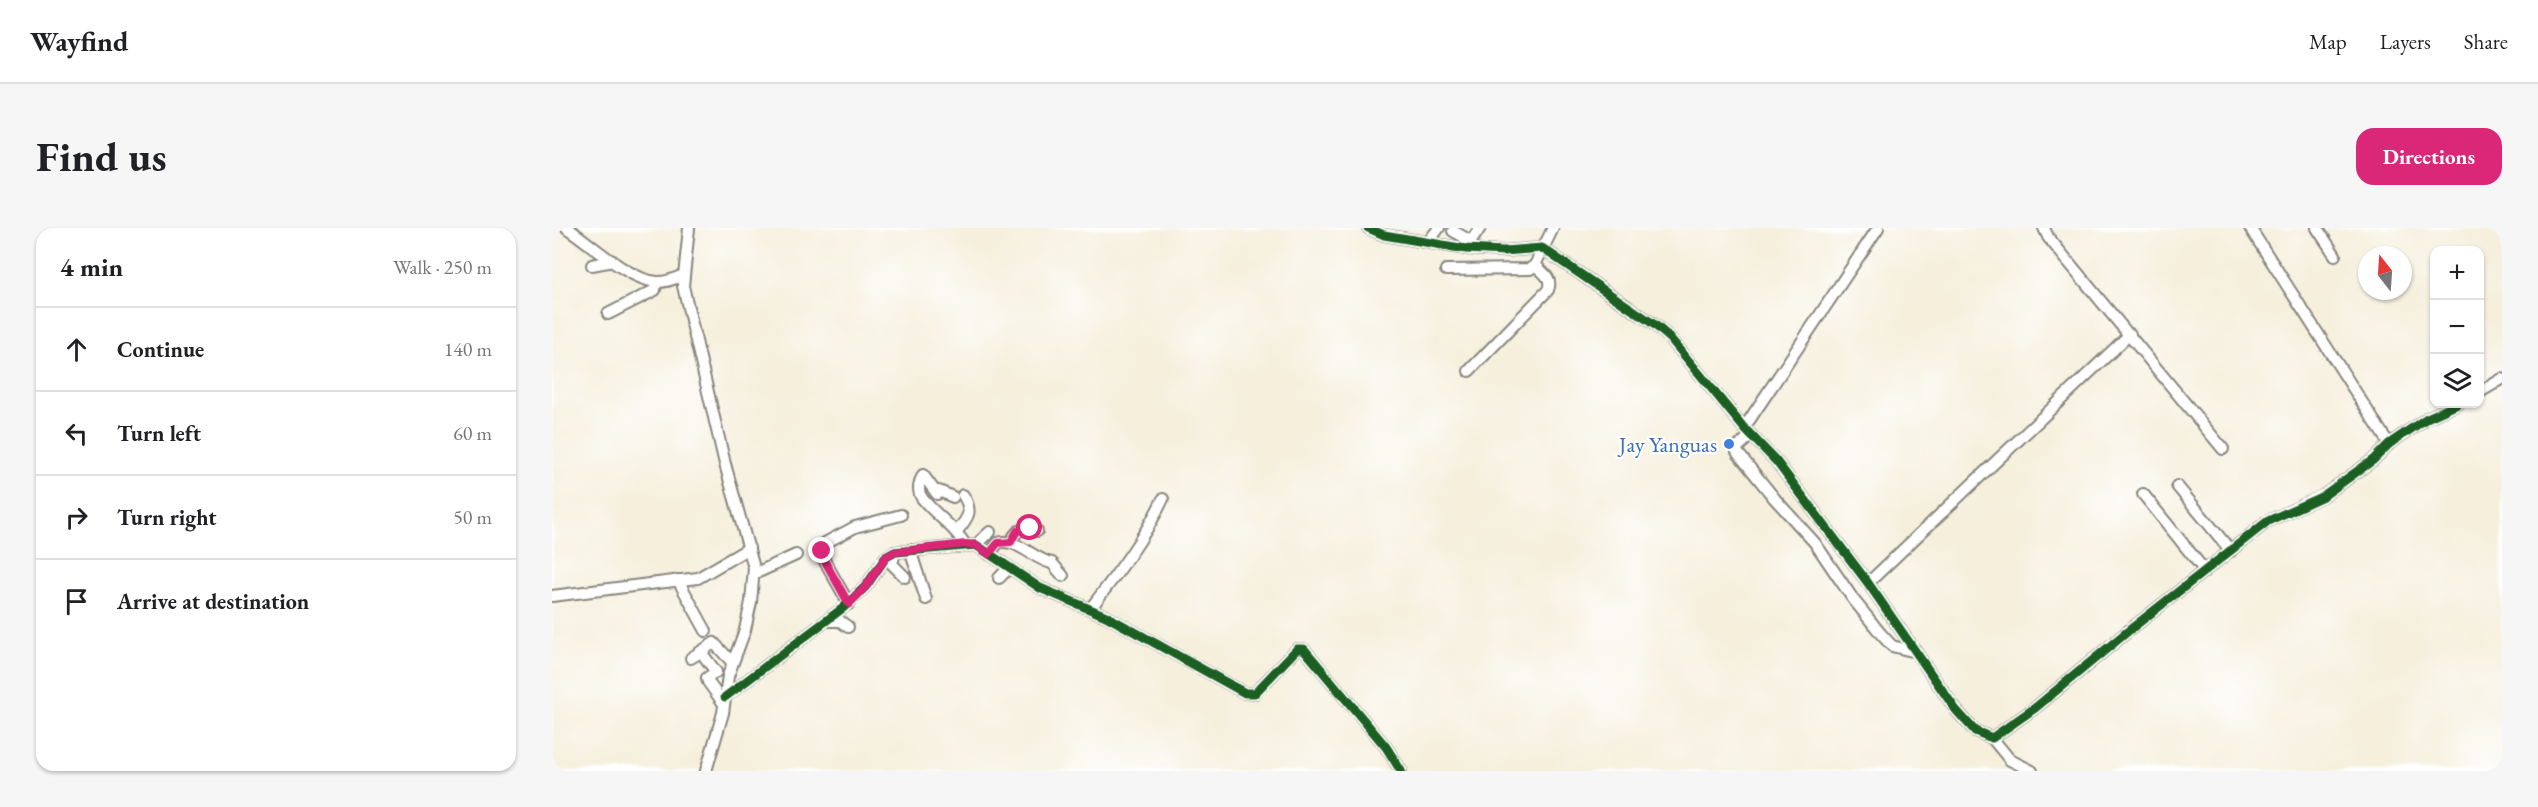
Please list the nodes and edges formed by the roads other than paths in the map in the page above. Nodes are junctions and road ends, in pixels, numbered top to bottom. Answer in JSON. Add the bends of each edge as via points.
{"nodes":[{"id":1,"x":567,"y":228,"type":"edge"},
{"id":2,"x":689,"y":228,"type":"edge"},
{"id":3,"x":1368,"y":228,"type":"edge"},
{"id":4,"x":1439,"y":228,"type":"edge"},
{"id":5,"x":1480,"y":228,"type":"edge"},
{"id":6,"x":1553,"y":228,"type":"edge"},
{"id":7,"x":1878,"y":228,"type":"edge"},
{"id":8,"x":2044,"y":228,"type":"edge"},
{"id":9,"x":2250,"y":228,"type":"edge"},
{"id":10,"x":2317,"y":228,"type":"edge"},
{"id":11,"x":1453,"y":231,"type":"dead end"},
{"id":12,"x":1428,"y":242,"type":"junction"},
{"id":13,"x":1468,"y":245,"type":"junction"},
{"id":14,"x":1542,"y":248,"type":"junction"},
{"id":15,"x":2335,"y":255,"type":"dead end"},
{"id":16,"x":613,"y":261,"type":"junction"},
{"id":17,"x":592,"y":265,"type":"dead end"},
{"id":18,"x":1535,"y":265,"type":"junction"},
{"id":19,"x":1446,"y":270,"type":"dead end"},
{"id":20,"x":684,"y":275,"type":"junction"},
{"id":21,"x":656,"y":282,"type":"junction"},
{"id":22,"x":608,"y":314,"type":"dead end"},
{"id":23,"x":2130,"y":334,"type":"junction"},
{"id":24,"x":1469,"y":371,"type":"dead end"},
{"id":25,"x":2502,"y":380,"type":"edge"},
{"id":26,"x":2484,"y":390,"type":"edge"},
{"id":27,"x":2449,"y":408,"type":"edge"},
{"id":28,"x":1747,"y":432,"type":"junction"},
{"id":29,"x":2389,"y":444,"type":"junction"},
{"id":30,"x":2223,"y":450,"type":"dead end"},
{"id":31,"x":2176,"y":486,"type":"dead end"},
{"id":32,"x":939,"y":491,"type":"junction"},
{"id":33,"x":2143,"y":494,"type":"dead end"},
{"id":34,"x":1164,"y":499,"type":"dead end"},
{"id":35,"x":930,"y":505,"type":"junction"},
{"id":36,"x":901,"y":516,"type":"dead end"},
{"id":37,"x":957,"y":531,"type":"junction"},
{"id":38,"x":1037,"y":531,"type":"dead end"},
{"id":39,"x":990,"y":532,"type":"dead end"},
{"id":40,"x":1011,"y":542,"type":"junction"},
{"id":41,"x":971,"y":544,"type":"junction"},
{"id":42,"x":749,"y":548,"type":"junction"},
{"id":43,"x":910,"y":550,"type":"junction"},
{"id":44,"x":2231,"y":551,"type":"junction"},
{"id":45,"x":895,"y":552,"type":"junction"},
{"id":46,"x":989,"y":554,"type":"junction"},
{"id":47,"x":796,"y":555,"type":"dead end"},
{"id":48,"x":1009,"y":568,"type":"junction"},
{"id":49,"x":2205,"y":571,"type":"junction"},
{"id":50,"x":754,"y":574,"type":"junction"},
{"id":51,"x":1063,"y":576,"type":"dead end"},
{"id":52,"x":905,"y":577,"type":"dead end"},
{"id":53,"x":999,"y":578,"type":"dead end"},
{"id":54,"x":678,"y":580,"type":"junction"},
{"id":55,"x":1868,"y":583,"type":"junction"},
{"id":56,"x":552,"y":596,"type":"edge"},
{"id":57,"x":926,"y":598,"type":"dead end"},
{"id":58,"x":849,"y":604,"type":"junction"},
{"id":59,"x":1090,"y":609,"type":"junction"},
{"id":60,"x":827,"y":621,"type":"junction"},
{"id":61,"x":848,"y":627,"type":"dead end"},
{"id":62,"x":693,"y":634,"type":"dead end"},
{"id":63,"x":1916,"y":652,"type":"junction"},
{"id":64,"x":732,"y":662,"type":"junction"},
{"id":65,"x":724,"y":700,"type":"junction"},
{"id":66,"x":1992,"y":738,"type":"junction"},
{"id":67,"x":706,"y":771,"type":"edge"},
{"id":68,"x":1401,"y":771,"type":"edge"},
{"id":69,"x":2032,"y":771,"type":"edge"}],
"edges":[{"from":1,"to":16,"type":"street"},
{"from":2,"to":20,"type":"street"},
{"from":3,"to":12,"type":"street","via":[[1384,235]]},
{"from":4,"to":12,"type":"street"},
{"from":5,"to":13,"type":"street"},
{"from":6,"to":14,"type":"street"},
{"from":7,"to":28,"type":"street"},
{"from":8,"to":23,"type":"street"},
{"from":9,"to":29,"type":"street"},
{"from":10,"to":15,"type":"street"},
{"from":11,"to":13,"type":"street"},
{"from":12,"to":13,"type":"street"},
{"from":13,"to":14,"type":"street","via":[[1503,251]]},
{"from":14,"to":18,"type":"street"},
{"from":14,"to":28,"type":"street","via":[[1663,332]]},
{"from":16,"to":17,"type":"street"},
{"from":16,"to":21,"type":"street"},
{"from":18,"to":19,"type":"street","via":[[1522,271]]},
{"from":18,"to":24,"type":"street","via":[[1549,279],[1548,290]]},
{"from":20,"to":21,"type":"street"},
{"from":20,"to":42,"type":"street","via":[[696,345]]},
{"from":21,"to":22,"type":"street","via":[[655,290]]},
{"from":23,"to":30,"type":"street"},
{"from":23,"to":55,"type":"street"},
{"from":25,"to":26,"type":"street"},
{"from":27,"to":29,"type":"street"},
{"from":28,"to":55,"type":"street","via":[[1776,461]]},
{"from":28,"to":63,"type":"street","via":[[1738,447],[1739,456],[1815,543],[1881,634],[1892,646]]},
{"from":29,"to":44,"type":"street","via":[[2323,496],[2268,521]]},
{"from":31,"to":44,"type":"street"},
{"from":32,"to":35,"type":"street"},
{"from":32,"to":35,"type":"street","via":[[923,475],[920,493]]},
{"from":32,"to":37,"type":"street","via":[[958,496],[970,507],[970,514]]},
{"from":33,"to":49,"type":"street"},
{"from":34,"to":59,"type":"street","via":[[1120,570]]},
{"from":35,"to":37,"type":"street"},
{"from":36,"to":58,"type":"street","via":[[855,527],[825,543],[823,558]]},
{"from":37,"to":41,"type":"street"},
{"from":38,"to":40,"type":"street","via":[[1021,529]]},
{"from":39,"to":41,"type":"street"},
{"from":40,"to":46,"type":"street","via":[[998,543]]},
{"from":40,"to":51,"type":"street","via":[[1043,562],[1052,563]]},
{"from":41,"to":43,"type":"street"},
{"from":41,"to":46,"type":"street"},
{"from":42,"to":50,"type":"street"},
{"from":42,"to":54,"type":"street","via":[[699,578]]},
{"from":43,"to":45,"type":"street"},
{"from":43,"to":57,"type":"street"},
{"from":44,"to":49,"type":"street"},
{"from":45,"to":52,"type":"street","via":[[892,564]]},
{"from":45,"to":58,"type":"street","via":[[886,557]]},
{"from":46,"to":48,"type":"street"},
{"from":47,"to":50,"type":"street"},
{"from":48,"to":53,"type":"street"},
{"from":48,"to":59,"type":"street","via":[[1040,588]]},
{"from":49,"to":66,"type":"street"},
{"from":50,"to":64,"type":"street","via":[[745,630]]},
{"from":54,"to":56,"type":"street"},
{"from":54,"to":62,"type":"street","via":[[705,629]]},
{"from":55,"to":63,"type":"street"},
{"from":58,"to":60,"type":"street"},
{"from":59,"to":68,"type":"street","via":[[1249,694],[1259,690],[1301,647],[1338,687]]},
{"from":60,"to":61,"type":"street","via":[[840,621]]},
{"from":60,"to":65,"type":"street"},
{"from":63,"to":66,"type":"street","via":[[1956,710],[1975,731]]},
{"from":64,"to":65,"type":"street"},
{"from":64,"to":65,"type":"street","via":[[715,644],[696,655],[716,672],[707,678],[708,682]]},
{"from":65,"to":67,"type":"street"},
{"from":66,"to":69,"type":"street","via":[[2010,760]]}]}
